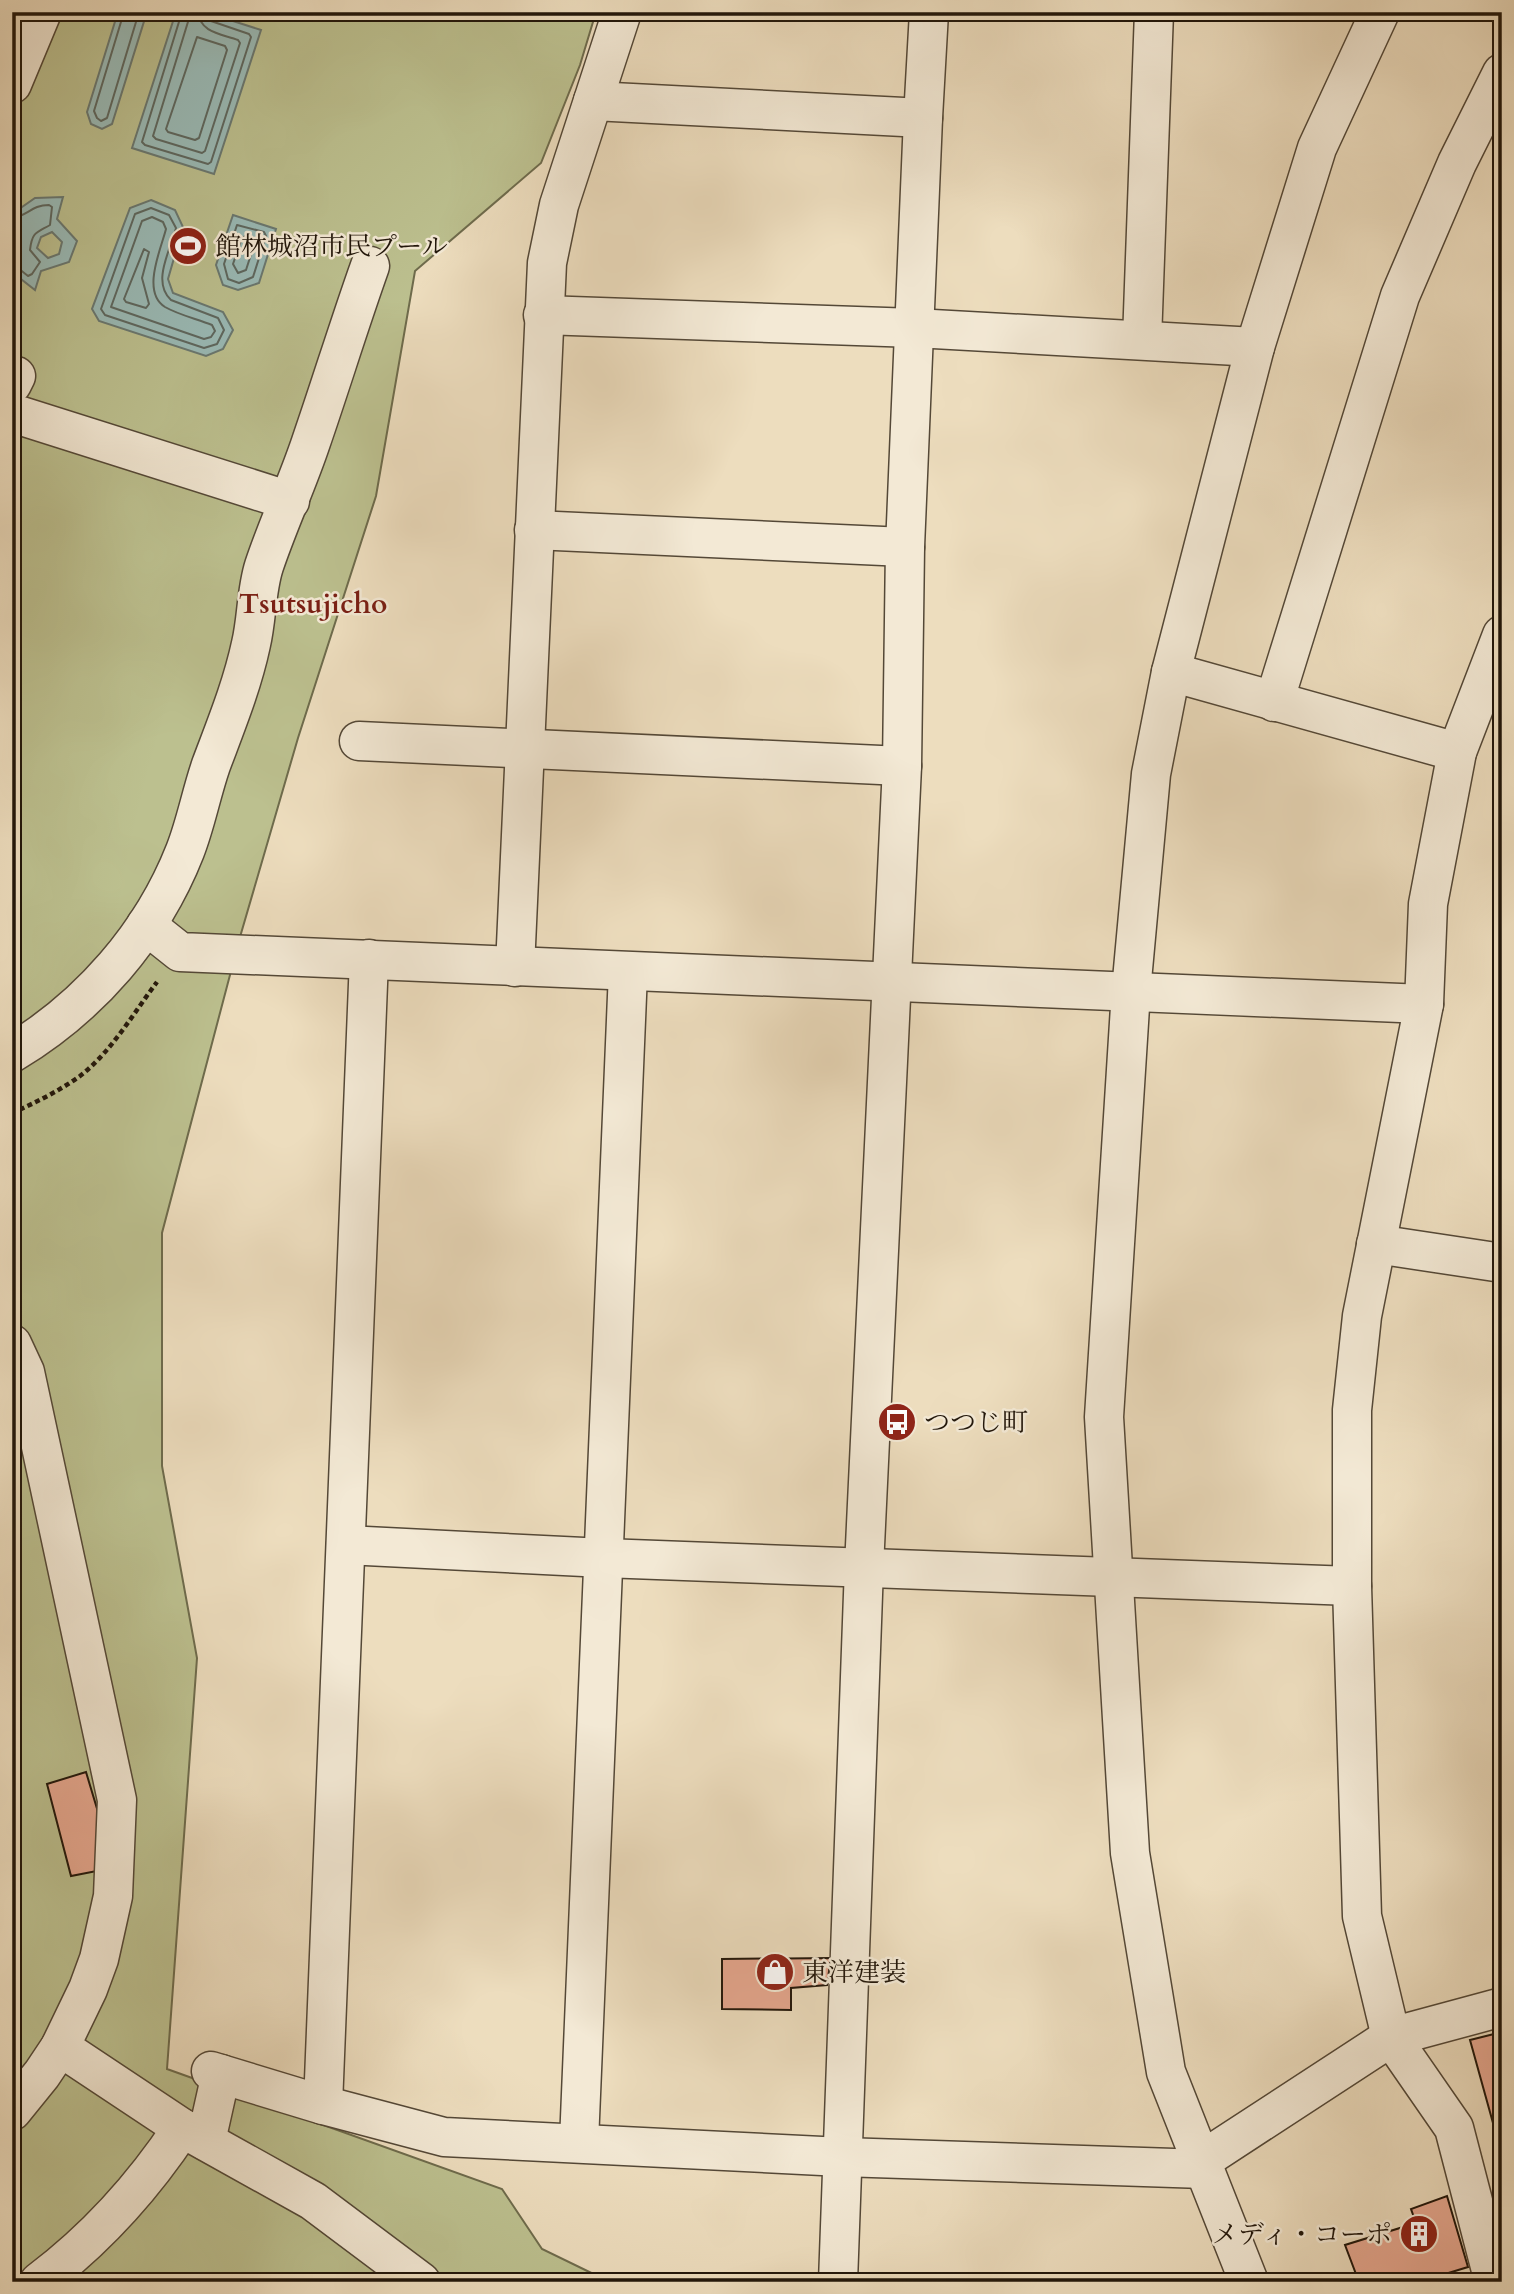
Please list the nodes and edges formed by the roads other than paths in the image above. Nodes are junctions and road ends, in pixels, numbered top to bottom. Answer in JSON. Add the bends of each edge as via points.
{"nodes":[{"id":1,"x":42,"y":12,"type":"edge"},
{"id":2,"x":622,"y":12,"type":"edge"},
{"id":3,"x":929,"y":12,"type":"edge"},
{"id":4,"x":1154,"y":12,"type":"edge"},
{"id":5,"x":1380,"y":12,"type":"edge"},
{"id":6,"x":1502,"y":73,"type":"edge"},
{"id":7,"x":12,"y":84,"type":"edge"},
{"id":8,"x":593,"y":101,"type":"junction"},
{"id":9,"x":923,"y":118,"type":"junction"},
{"id":10,"x":370,"y":266,"type":"dead end"},
{"id":11,"x":543,"y":315,"type":"junction"},
{"id":12,"x":915,"y":328,"type":"junction"},
{"id":13,"x":1142,"y":340,"type":"junction"},
{"id":14,"x":1255,"y":347,"type":"junction"},
{"id":15,"x":12,"y":375,"type":"edge"},
{"id":16,"x":12,"y":384,"type":"edge"},
{"id":17,"x":12,"y":413,"type":"edge"},
{"id":18,"x":290,"y":501,"type":"junction"},
{"id":19,"x":534,"y":530,"type":"junction"},
{"id":20,"x":905,"y":547,"type":"junction"},
{"id":21,"x":1502,"y":635,"type":"edge"},
{"id":22,"x":1171,"y":672,"type":"junction"},
{"id":23,"x":1274,"y":702,"type":"junction"},
{"id":24,"x":359,"y":741,"type":"dead end"},
{"id":25,"x":524,"y":747,"type":"junction"},
{"id":26,"x":1457,"y":752,"type":"junction"},
{"id":27,"x":902,"y":766,"type":"junction"},
{"id":28,"x":146,"y":925,"type":"junction"},
{"id":29,"x":369,"y":959,"type":"junction"},
{"id":30,"x":515,"y":967,"type":"junction"},
{"id":31,"x":628,"y":972,"type":"junction"},
{"id":32,"x":893,"y":980,"type":"junction"},
{"id":33,"x":1131,"y":991,"type":"junction"},
{"id":34,"x":1424,"y":1004,"type":"junction"},
{"id":35,"x":12,"y":1053,"type":"edge"},
{"id":36,"x":1376,"y":1244,"type":"junction"},
{"id":37,"x":1502,"y":1263,"type":"edge"},
{"id":38,"x":12,"y":1344,"type":"edge"},
{"id":39,"x":346,"y":1545,"type":"junction"},
{"id":40,"x":604,"y":1558,"type":"junction"},
{"id":41,"x":864,"y":1567,"type":"junction"},
{"id":42,"x":1112,"y":1577,"type":"junction"},
{"id":43,"x":1352,"y":1586,"type":"junction"},
{"id":44,"x":1502,"y":2007,"type":"edge"},
{"id":45,"x":1391,"y":2037,"type":"junction"},
{"id":46,"x":60,"y":2047,"type":"junction"},
{"id":47,"x":323,"y":2105,"type":"junction"},
{"id":48,"x":12,"y":2111,"type":"edge"},
{"id":49,"x":194,"y":2135,"type":"junction"},
{"id":50,"x":579,"y":2142,"type":"junction"},
{"id":51,"x":842,"y":2157,"type":"junction"},
{"id":52,"x":1202,"y":2165,"type":"junction"},
{"id":53,"x":39,"y":2282,"type":"edge"},
{"id":54,"x":421,"y":2282,"type":"edge"},
{"id":55,"x":838,"y":2282,"type":"edge"},
{"id":56,"x":1249,"y":2282,"type":"edge"},
{"id":57,"x":1494,"y":2282,"type":"edge"}],
"edges":[{"from":1,"to":7,"type":"street"},
{"from":2,"to":8,"type":"street"},
{"from":3,"to":9,"type":"street"},
{"from":4,"to":13,"type":"street"},
{"from":5,"to":14,"type":"street","via":[[1317,148]]},
{"from":6,"to":23,"type":"street","via":[[1400,296]]},
{"from":8,"to":9,"type":"street"},
{"from":8,"to":11,"type":"street","via":[[559,205],[547,263]]},
{"from":9,"to":12,"type":"street"},
{"from":10,"to":18,"type":"street"},
{"from":11,"to":12,"type":"street"},
{"from":11,"to":19,"type":"street"},
{"from":12,"to":13,"type":"street"},
{"from":12,"to":20,"type":"street"},
{"from":13,"to":14,"type":"street"},
{"from":14,"to":22,"type":"street"},
{"from":15,"to":16,"type":"street","via":[[16,376]]},
{"from":17,"to":18,"type":"street"},
{"from":18,"to":28,"type":"street","via":[[264,568],[251,644],[198,816],[167,891]]},
{"from":19,"to":20,"type":"street"},
{"from":19,"to":25,"type":"street"},
{"from":20,"to":27,"type":"street"},
{"from":21,"to":26,"type":"street"},
{"from":22,"to":23,"type":"street"},
{"from":22,"to":33,"type":"street","via":[[1151,775]]},
{"from":23,"to":26,"type":"street"},
{"from":24,"to":25,"type":"street"},
{"from":25,"to":27,"type":"street"},
{"from":25,"to":30,"type":"street"},
{"from":26,"to":34,"type":"street","via":[[1428,904]]},
{"from":27,"to":32,"type":"street"},
{"from":28,"to":29,"type":"street","via":[[180,952]]},
{"from":28,"to":35,"type":"street","via":[[78,1005]]},
{"from":29,"to":30,"type":"street"},
{"from":29,"to":39,"type":"street"},
{"from":30,"to":31,"type":"street"},
{"from":31,"to":32,"type":"street"},
{"from":31,"to":40,"type":"street"},
{"from":32,"to":33,"type":"street"},
{"from":32,"to":41,"type":"street"},
{"from":33,"to":34,"type":"street"},
{"from":33,"to":42,"type":"street","via":[[1104,1417]]},
{"from":34,"to":36,"type":"street"},
{"from":36,"to":37,"type":"street"},
{"from":36,"to":43,"type":"street","via":[[1362,1316],[1352,1410]]},
{"from":38,"to":46,"type":"street","via":[[25,1372],[117,1800],[116,1864],[107,1928],[88,1989]]},
{"from":39,"to":40,"type":"street"},
{"from":39,"to":47,"type":"street"},
{"from":40,"to":41,"type":"street"},
{"from":40,"to":50,"type":"street"},
{"from":41,"to":42,"type":"street"},
{"from":41,"to":51,"type":"street"},
{"from":42,"to":43,"type":"street"},
{"from":42,"to":52,"type":"street","via":[[1130,1853],[1166,2073]]},
{"from":43,"to":45,"type":"street","via":[[1362,1916]]},
{"from":44,"to":45,"type":"street"},
{"from":45,"to":52,"type":"street"},
{"from":45,"to":57,"type":"street","via":[[1454,2128]]},
{"from":46,"to":48,"type":"street"},
{"from":46,"to":49,"type":"street"},
{"from":47,"to":49,"type":"street","via":[[216,2072]]},
{"from":47,"to":50,"type":"street","via":[[444,2137]]},
{"from":49,"to":53,"type":"street","via":[[160,2161],[114,2215]]},
{"from":49,"to":54,"type":"street","via":[[313,2201]]},
{"from":50,"to":51,"type":"street"},
{"from":51,"to":52,"type":"street"},
{"from":51,"to":55,"type":"street"},
{"from":52,"to":56,"type":"street"}]}
